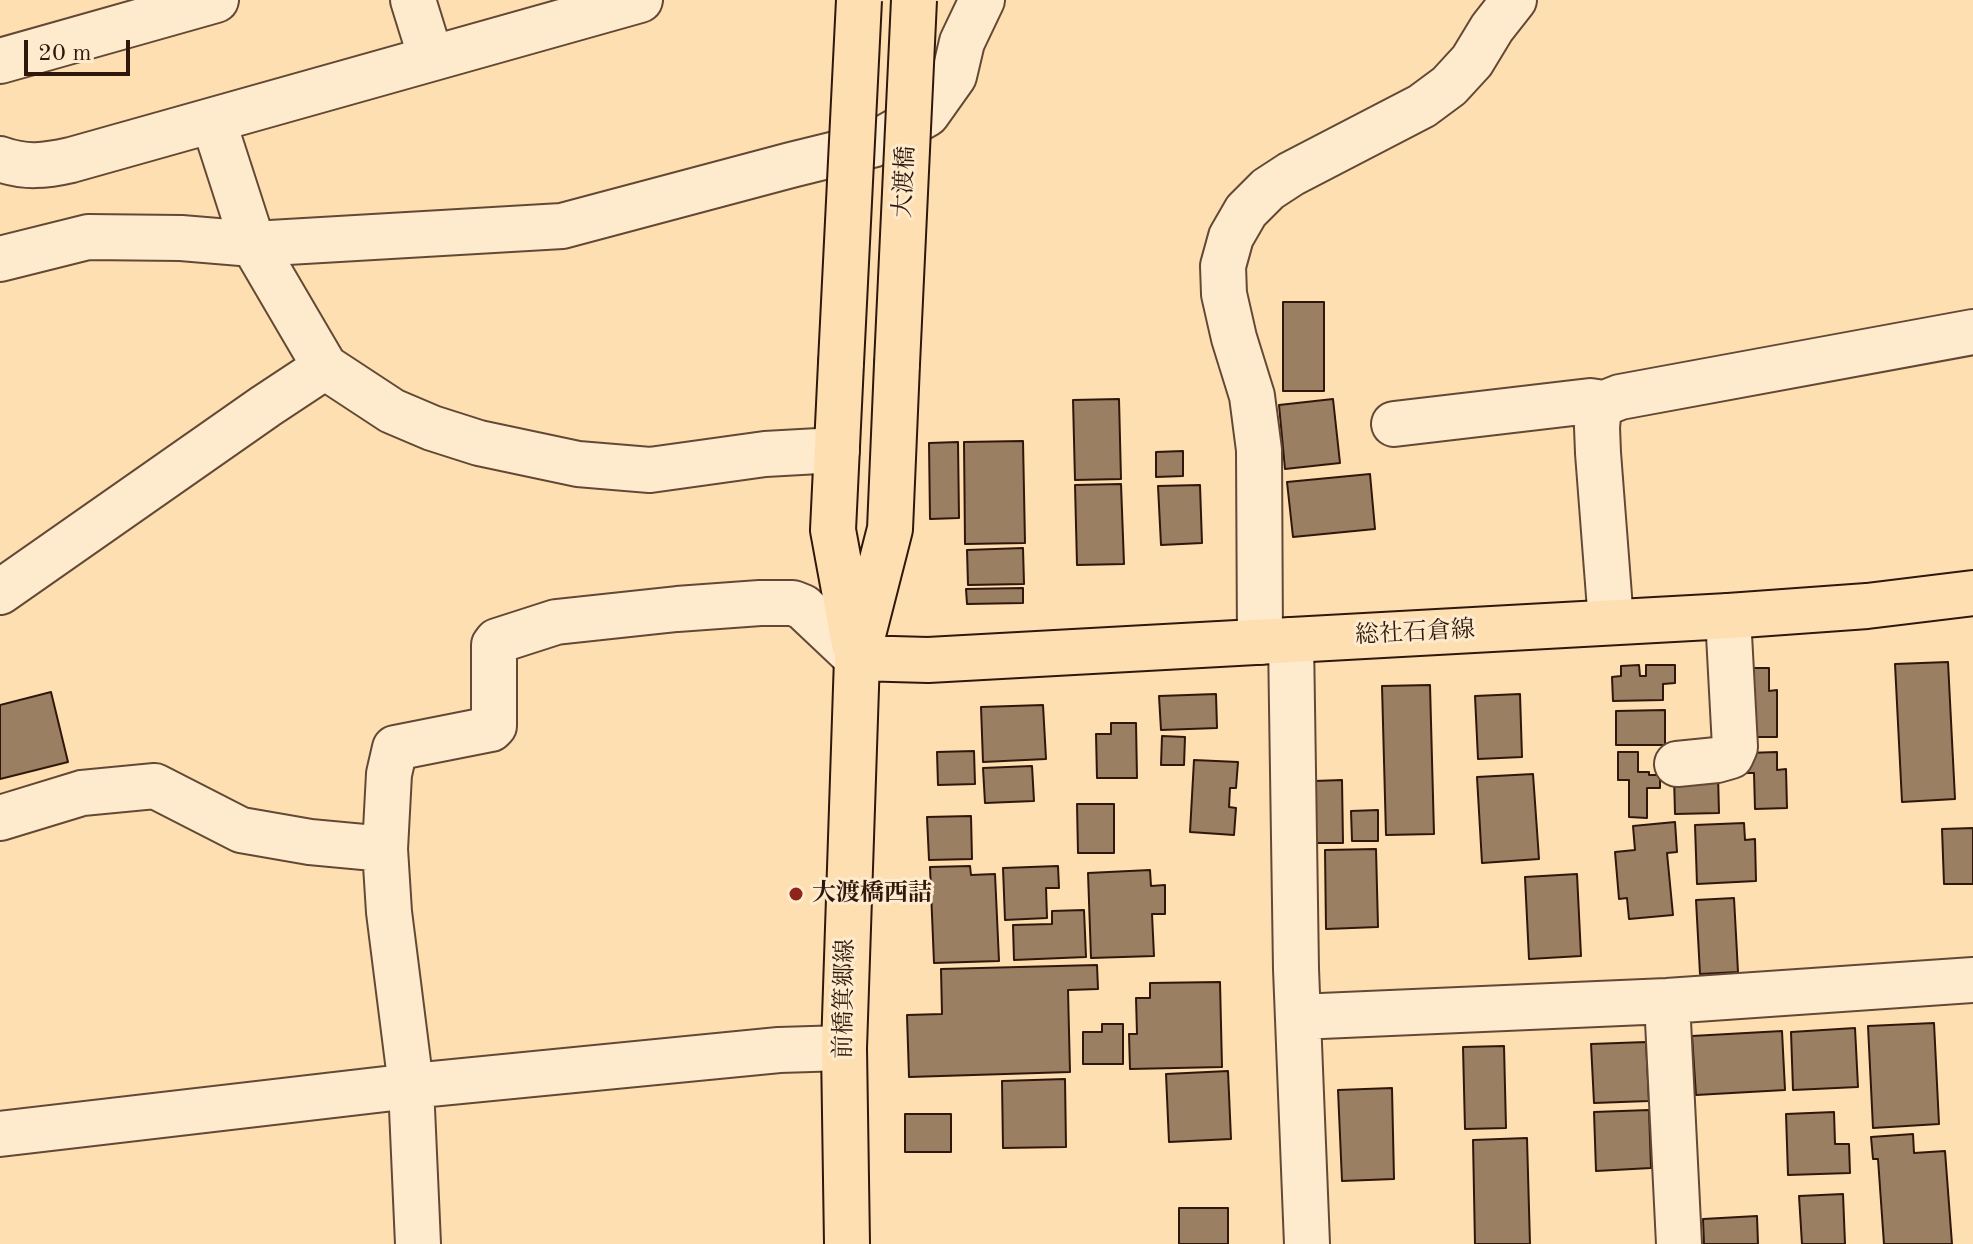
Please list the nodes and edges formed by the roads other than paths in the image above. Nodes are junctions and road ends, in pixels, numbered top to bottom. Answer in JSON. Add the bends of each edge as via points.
{"nodes":[{"id":1,"x":216,"y":0,"type":"edge"},
{"id":2,"x":413,"y":0,"type":"edge"},
{"id":3,"x":640,"y":0,"type":"edge"},
{"id":4,"x":859,"y":0,"type":"edge"},
{"id":5,"x":914,"y":0,"type":"edge"},
{"id":6,"x":982,"y":0,"type":"edge"},
{"id":7,"x":1514,"y":0,"type":"edge"},
{"id":8,"x":431,"y":58,"type":"junction"},
{"id":9,"x":0,"y":61,"type":"edge"},
{"id":10,"x":213,"y":120,"type":"junction"},
{"id":11,"x":0,"y":159,"type":"edge"},
{"id":12,"x":253,"y":244,"type":"junction"},
{"id":13,"x":0,"y":259,"type":"edge"},
{"id":14,"x":1973,"y":332,"type":"edge"},
{"id":15,"x":897,"y":364,"type":"joint"},
{"id":16,"x":325,"y":367,"type":"junction"},
{"id":17,"x":1601,"y":407,"type":"junction"},
{"id":18,"x":1394,"y":424,"type":"dead end"},
{"id":19,"x":837,"y":450,"type":"junction"},
{"id":20,"x":0,"y":592,"type":"edge"},
{"id":21,"x":1973,"y":593,"type":"edge"},
{"id":22,"x":1728,"y":616,"type":"junction"},
{"id":23,"x":1611,"y":622,"type":"junction"},
{"id":24,"x":1276,"y":641,"type":"junction"},
{"id":25,"x":857,"y":658,"type":"junction"},
{"id":26,"x":1677,"y":764,"type":"dead end"},
{"id":27,"x":0,"y":818,"type":"edge"},
{"id":28,"x":385,"y":849,"type":"junction"},
{"id":29,"x":1973,"y":980,"type":"edge"},
{"id":30,"x":1667,"y":1001,"type":"junction"},
{"id":31,"x":1298,"y":1017,"type":"junction"},
{"id":32,"x":844,"y":1048,"type":"junction"},
{"id":33,"x":411,"y":1086,"type":"junction"},
{"id":34,"x":0,"y":1134,"type":"edge"},
{"id":35,"x":418,"y":1244,"type":"edge"},
{"id":36,"x":847,"y":1244,"type":"edge"},
{"id":37,"x":1307,"y":1244,"type":"edge"},
{"id":38,"x":1679,"y":1244,"type":"edge"}],
"edges":[{"from":1,"to":9,"type":"street"},
{"from":2,"to":8,"type":"street"},
{"from":3,"to":8,"type":"street"},
{"from":4,"to":19,"type":"main road","name":"前橋箕郷線","bridge":true},
{"from":5,"to":15,"type":"main road","name":"大渡橋","bridge":true},
{"from":6,"to":12,"type":"street","via":[[962,42],[954,76],[927,114],[872,145],[562,226]]},
{"from":7,"to":24,"type":"street","via":[[1449,86],[1422,106],[1268,189],[1231,237],[1223,266],[1224,294],[1252,396]]},
{"from":8,"to":10,"type":"street"},
{"from":10,"to":11,"type":"street","via":[[49,165],[16,165]]},
{"from":10,"to":12,"type":"street"},
{"from":12,"to":13,"type":"street","via":[[88,237]]},
{"from":12,"to":16,"type":"street"},
{"from":14,"to":17,"type":"street","via":[[1620,397]]},
{"from":15,"to":25,"type":"main road","name":"前橋箕郷線","via":[[890,529]]},
{"from":16,"to":19,"type":"street","via":[[392,411],[432,428],[578,464],[650,470]]},
{"from":16,"to":20,"type":"street"},
{"from":17,"to":18,"type":"street","via":[[1590,401]]},
{"from":17,"to":23,"type":"street","via":[[1598,453]]},
{"from":19,"to":25,"type":"main road","name":"前橋箕郷線","via":[[833,530]]},
{"from":21,"to":22,"type":"main road","name":"総社石倉線"},
{"from":22,"to":23,"type":"main road","name":"総社石倉線"},
{"from":22,"to":26,"type":"street","via":[[1735,747],[1731,756]]},
{"from":23,"to":24,"type":"main road","name":"総社石倉線"},
{"from":24,"to":25,"type":"main road","name":"総社石倉線","via":[[928,660]]},
{"from":24,"to":31,"type":"street"},
{"from":25,"to":28,"type":"street","via":[[793,603],[556,622],[497,641],[494,726],[395,748]]},
{"from":25,"to":32,"type":"main road","name":"前橋箕郷線"},
{"from":27,"to":28,"type":"street","via":[[82,793],[155,786],[241,830]]},
{"from":28,"to":33,"type":"street"},
{"from":29,"to":30,"type":"street"},
{"from":30,"to":31,"type":"street"},
{"from":30,"to":38,"type":"street"},
{"from":31,"to":37,"type":"street"},
{"from":32,"to":33,"type":"street"},
{"from":32,"to":36,"type":"main road","name":"前橋箕郷線"},
{"from":33,"to":34,"type":"street"},
{"from":33,"to":35,"type":"street"}]}
